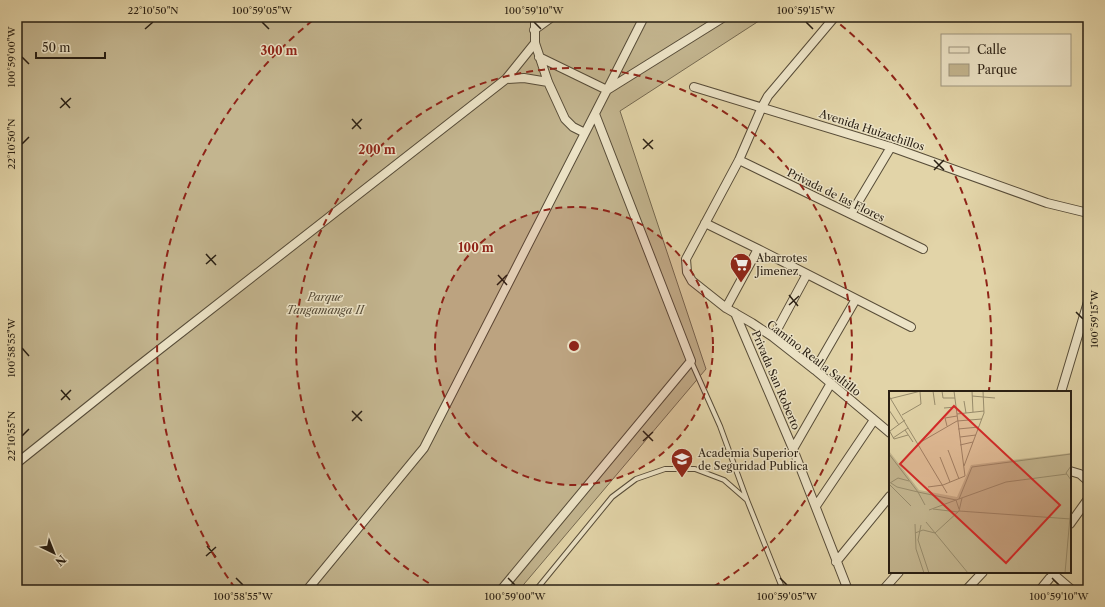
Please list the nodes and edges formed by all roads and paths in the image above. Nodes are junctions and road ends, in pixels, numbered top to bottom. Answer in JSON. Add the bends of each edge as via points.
{"nodes":[{"id":1,"x":535,"y":17,"type":"edge"},
{"id":2,"x":552,"y":17,"type":"edge"},
{"id":3,"x":644,"y":17,"type":"edge"},
{"id":4,"x":724,"y":17,"type":"edge"},
{"id":5,"x":832,"y":20,"type":"dead end"},
{"id":6,"x":534,"y":30,"type":"junction"},
{"id":7,"x":535,"y":43,"type":"junction"},
{"id":8,"x":539,"y":57,"type":"junction"},
{"id":9,"x":506,"y":79,"type":"junction"},
{"id":10,"x":548,"y":82,"type":"junction"},
{"id":11,"x":694,"y":87,"type":"dead end"},
{"id":12,"x":607,"y":90,"type":"junction"},
{"id":13,"x":762,"y":106,"type":"junction"},
{"id":14,"x":595,"y":114,"type":"junction"},
{"id":15,"x":585,"y":133,"type":"junction"},
{"id":16,"x":891,"y":147,"type":"junction"},
{"id":17,"x":739,"y":160,"type":"junction"},
{"id":18,"x":1088,"y":213,"type":"edge"},
{"id":19,"x":851,"y":214,"type":"junction"},
{"id":20,"x":705,"y":224,"type":"junction"},
{"id":21,"x":758,"y":248,"type":"junction"},
{"id":22,"x":923,"y":249,"type":"dead end"},
{"id":23,"x":807,"y":274,"type":"junction"},
{"id":24,"x":856,"y":298,"type":"junction"},
{"id":25,"x":1088,"y":302,"type":"edge"},
{"id":26,"x":726,"y":308,"type":"junction"},
{"id":27,"x":735,"y":313,"type":"junction"},
{"id":28,"x":911,"y":327,"type":"dead end"},
{"id":29,"x":772,"y":337,"type":"junction"},
{"id":30,"x":691,"y":361,"type":"junction"},
{"id":31,"x":815,"y":370,"type":"junction"},
{"id":32,"x":831,"y":383,"type":"junction"},
{"id":33,"x":1061,"y":391,"type":"edge"},
{"id":34,"x":874,"y":420,"type":"junction"},
{"id":35,"x":889,"y":432,"type":"edge"},
{"id":36,"x":793,"y":449,"type":"junction"},
{"id":37,"x":17,"y":463,"type":"edge"},
{"id":38,"x":1071,"y":471,"type":"edge"},
{"id":39,"x":1088,"y":481,"type":"edge"},
{"id":40,"x":889,"y":497,"type":"edge"},
{"id":41,"x":1088,"y":499,"type":"edge"},
{"id":42,"x":747,"y":500,"type":"junction"},
{"id":43,"x":816,"y":506,"type":"junction"},
{"id":44,"x":1071,"y":523,"type":"edge"},
{"id":45,"x":836,"y":562,"type":"junction"},
{"id":46,"x":898,"y":573,"type":"edge"},
{"id":47,"x":982,"y":573,"type":"edge"},
{"id":48,"x":1052,"y":573,"type":"edge"},
{"id":49,"x":307,"y":590,"type":"edge"},
{"id":50,"x":501,"y":590,"type":"edge"},
{"id":51,"x":536,"y":590,"type":"edge"},
{"id":52,"x":783,"y":590,"type":"edge"},
{"id":53,"x":848,"y":590,"type":"edge"},
{"id":54,"x":883,"y":590,"type":"edge"},
{"id":55,"x":966,"y":590,"type":"edge"},
{"id":56,"x":1040,"y":590,"type":"edge"},
{"id":57,"x":1072,"y":590,"type":"edge"}],
"edges":[{"from":1,"to":6,"type":"street"},
{"from":2,"to":6,"type":"street"},
{"from":3,"to":12,"type":"street"},
{"from":4,"to":12,"type":"street"},
{"from":5,"to":13,"type":"street"},
{"from":6,"to":7,"type":"street"},
{"from":7,"to":8,"type":"street"},
{"from":7,"to":9,"type":"street"},
{"from":8,"to":10,"type":"street"},
{"from":8,"to":12,"type":"street"},
{"from":9,"to":10,"type":"street","via":[[524,78]]},
{"from":9,"to":37,"type":"street"},
{"from":10,"to":15,"type":"street","via":[[565,119]]},
{"from":11,"to":13,"type":"street","name":"Avenida Huizachillos"},
{"from":12,"to":14,"type":"street"},
{"from":13,"to":16,"type":"street","name":"Avenida Huizachillos"},
{"from":13,"to":17,"type":"street"},
{"from":14,"to":15,"type":"street"},
{"from":14,"to":30,"type":"street"},
{"from":15,"to":49,"type":"street","via":[[424,448]]},
{"from":16,"to":18,"type":"street","name":"Avenida Huizachillos","via":[[1047,203]]},
{"from":16,"to":19,"type":"street"},
{"from":17,"to":19,"type":"street","name":"Privada de las Flores"},
{"from":17,"to":20,"type":"street"},
{"from":19,"to":22,"type":"street","name":"Privada de las Flores"},
{"from":20,"to":21,"type":"street"},
{"from":20,"to":26,"type":"street","name":"Camino Real a Saltillo","via":[[686,259],[687,272],[692,282]]},
{"from":21,"to":23,"type":"street"},
{"from":21,"to":26,"type":"street"},
{"from":23,"to":24,"type":"street"},
{"from":23,"to":29,"type":"street"},
{"from":24,"to":28,"type":"street"},
{"from":24,"to":31,"type":"street"},
{"from":25,"to":33,"type":"street"},
{"from":26,"to":27,"type":"street","name":"Camino Real a Saltillo"},
{"from":27,"to":29,"type":"street","name":"Camino Real a Saltillo"},
{"from":27,"to":36,"type":"street","name":"Privada San Roberto"},
{"from":29,"to":31,"type":"street","name":"Camino Real a Saltillo"},
{"from":30,"to":42,"type":"lane","via":[[720,426]]},
{"from":30,"to":50,"type":"street"},
{"from":31,"to":32,"type":"street","name":"Camino Real a Saltillo"},
{"from":32,"to":34,"type":"street","name":"Camino Real a Saltillo"},
{"from":32,"to":36,"type":"street"},
{"from":34,"to":35,"type":"street","name":"Camino Real a Saltillo"},
{"from":34,"to":43,"type":"street"},
{"from":36,"to":43,"type":"street","name":"Privada San Roberto"},
{"from":38,"to":39,"type":"street","via":[[1080,474]]},
{"from":40,"to":45,"type":"street"},
{"from":41,"to":44,"type":"street"},
{"from":42,"to":51,"type":"lane","via":[[724,480],[695,469],[665,469],[636,478],[612,497]]},
{"from":42,"to":52,"type":"lane"},
{"from":43,"to":45,"type":"street","name":"Privada San Roberto"},
{"from":45,"to":53,"type":"street","name":"Privada San Roberto"},
{"from":46,"to":54,"type":"street"},
{"from":47,"to":55,"type":"street"},
{"from":48,"to":56,"type":"street"},
{"from":48,"to":57,"type":"street"}]}
